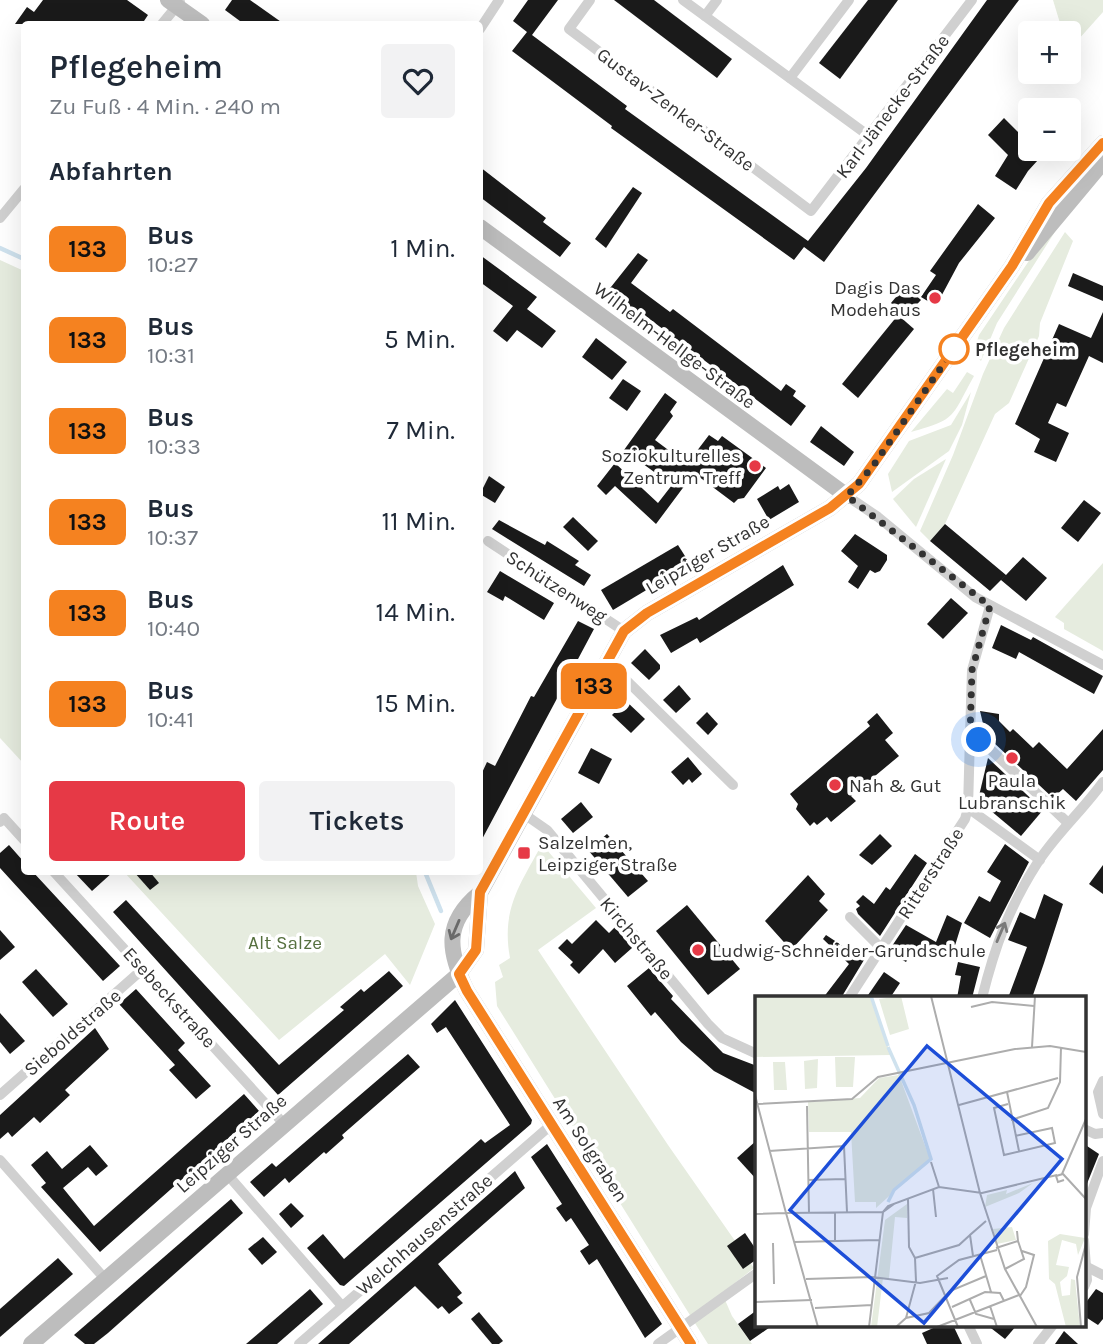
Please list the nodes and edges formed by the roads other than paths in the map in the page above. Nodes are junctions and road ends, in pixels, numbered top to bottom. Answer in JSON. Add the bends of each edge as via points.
{"nodes":[{"id":1,"x":499,"y":0,"type":"edge"},
{"id":2,"x":590,"y":0,"type":"edge"},
{"id":3,"x":683,"y":0,"type":"edge"},
{"id":4,"x":717,"y":0,"type":"edge"},
{"id":5,"x":849,"y":0,"type":"edge"},
{"id":6,"x":972,"y":0,"type":"edge"},
{"id":7,"x":175,"y":2,"type":"edge"},
{"id":8,"x":705,"y":16,"type":"junction"},
{"id":9,"x":164,"y":21,"type":"edge"},
{"id":10,"x":198,"y":21,"type":"edge"},
{"id":11,"x":483,"y":24,"type":"edge"},
{"id":12,"x":790,"y":78,"type":"junction"},
{"id":13,"x":869,"y":136,"type":"junction"},
{"id":14,"x":1103,"y":143,"type":"edge"},
{"id":15,"x":1103,"y":162,"type":"edge"},
{"id":16,"x":21,"y":193,"type":"edge"},
{"id":17,"x":811,"y":211,"type":"joint"},
{"id":18,"x":0,"y":218,"type":"edge"},
{"id":19,"x":483,"y":229,"type":"edge"},
{"id":20,"x":1012,"y":266,"type":"junction"},
{"id":21,"x":847,"y":496,"type":"junction"},
{"id":22,"x":488,"y":541,"type":"dead end"},
{"id":23,"x":990,"y":606,"type":"junction"},
{"id":24,"x":624,"y":631,"type":"junction"},
{"id":25,"x":1103,"y":665,"type":"edge"},
{"id":26,"x":604,"y":666,"type":"junction"},
{"id":27,"x":970,"y":736,"type":"junction"},
{"id":28,"x":1103,"y":782,"type":"edge"},
{"id":29,"x":733,"y":785,"type":"dead end"},
{"id":30,"x":1100,"y":794,"type":"edge"},
{"id":31,"x":968,"y":808,"type":"junction"},
{"id":32,"x":523,"y":814,"type":"junction"},
{"id":33,"x":2,"y":820,"type":"edge"},
{"id":34,"x":1068,"y":823,"type":"junction"},
{"id":35,"x":21,"y":837,"type":"edge"},
{"id":36,"x":1040,"y":860,"type":"junction"},
{"id":37,"x":57,"y":875,"type":"edge"},
{"id":38,"x":480,"y":892,"type":"junction"},
{"id":39,"x":850,"y":917,"type":"dead end"},
{"id":40,"x":881,"y":948,"type":"junction"},
{"id":41,"x":144,"y":968,"type":"junction"},
{"id":42,"x":459,"y":974,"type":"junction"},
{"id":43,"x":850,"y":996,"type":"edge"},
{"id":44,"x":983,"y":996,"type":"edge"},
{"id":45,"x":755,"y":1053,"type":"edge"},
{"id":46,"x":1101,"y":1085,"type":"edge"},
{"id":47,"x":0,"y":1095,"type":"edge"},
{"id":48,"x":1103,"y":1114,"type":"edge"},
{"id":49,"x":285,"y":1125,"type":"junction"},
{"id":50,"x":551,"y":1125,"type":"junction"},
{"id":51,"x":1086,"y":1130,"type":"edge"},
{"id":52,"x":1103,"y":1133,"type":"edge"},
{"id":53,"x":0,"y":1160,"type":"edge"},
{"id":54,"x":1103,"y":1161,"type":"edge"},
{"id":55,"x":228,"y":1174,"type":"junction"},
{"id":56,"x":1086,"y":1208,"type":"edge"},
{"id":57,"x":1086,"y":1258,"type":"edge"},
{"id":58,"x":1087,"y":1267,"type":"junction"},
{"id":59,"x":755,"y":1274,"type":"edge"},
{"id":60,"x":1103,"y":1275,"type":"edge"},
{"id":61,"x":106,"y":1280,"type":"junction"},
{"id":62,"x":1086,"y":1282,"type":"edge"},
{"id":63,"x":342,"y":1307,"type":"junction"},
{"id":64,"x":968,"y":1326,"type":"edge"},
{"id":65,"x":1053,"y":1326,"type":"edge"},
{"id":66,"x":680,"y":1327,"type":"junction"},
{"id":67,"x":31,"y":1344,"type":"edge"},
{"id":68,"x":299,"y":1344,"type":"edge"},
{"id":69,"x":659,"y":1344,"type":"edge"},
{"id":70,"x":691,"y":1344,"type":"edge"},
{"id":71,"x":977,"y":1344,"type":"edge"},
{"id":72,"x":1038,"y":1344,"type":"edge"}],
"edges":[{"from":1,"to":11,"type":"street"},
{"from":2,"to":17,"type":"street","name":"Gustav-Zenker-Straße","via":[[569,29]]},
{"from":3,"to":8,"type":"street"},
{"from":4,"to":8,"type":"street"},
{"from":5,"to":12,"type":"street"},
{"from":6,"to":13,"type":"street","name":"Karl-Jänecke-Straße"},
{"from":7,"to":9,"type":"street"},
{"from":7,"to":10,"type":"main road"},
{"from":8,"to":12,"type":"street"},
{"from":12,"to":13,"type":"street"},
{"from":13,"to":17,"type":"street","name":"Karl-Jänecke-Straße"},
{"from":14,"to":20,"type":"main road","via":[[1049,203]]},
{"from":15,"to":20,"type":"main road"},
{"from":16,"to":18,"type":"street"},
{"from":19,"to":21,"type":"main road","name":"Wilhelm-Hellge-Straße"},
{"from":20,"to":21,"type":"main road","name":"Leipziger Straße","via":[[873,466]]},
{"from":21,"to":23,"type":"street"},
{"from":21,"to":24,"type":"main road","name":"Leipziger Straße"},
{"from":22,"to":24,"type":"street","name":"Schützenweg"},
{"from":23,"to":25,"type":"street"},
{"from":23,"to":27,"type":"street","name":"Ritterstraße","via":[[972,670]]},
{"from":24,"to":26,"type":"main road","name":"Leipziger Straße"},
{"from":26,"to":29,"type":"street","via":[[623,677]]},
{"from":26,"to":32,"type":"main road","name":"Leipziger Straße"},
{"from":27,"to":31,"type":"street","name":"Ritterstraße"},
{"from":27,"to":34,"type":"street"},
{"from":28,"to":30,"type":"street"},
{"from":30,"to":34,"type":"street"},
{"from":31,"to":36,"type":"street"},
{"from":31,"to":40,"type":"street","name":"Ritterstraße","via":[[960,829]]},
{"from":32,"to":38,"type":"main road","name":"Leipziger Straße"},
{"from":32,"to":45,"type":"street","name":"Kirchstraße","via":[[547,830],[708,1024],[722,1038]]},
{"from":33,"to":35,"type":"street"},
{"from":34,"to":36,"type":"street"},
{"from":44,"to":36,"type":"street","one_way":true,"via":[[997,940]]},
{"from":37,"to":41,"type":"street","name":"Esebeckstraße"},
{"from":38,"to":42,"type":"main road","name":"Leipziger Straße","via":[[476,950]]},
{"from":38,"to":42,"type":"main road","name":"Leipziger Straße","one_way":true,"via":[[468,903],[451,940]]},
{"from":39,"to":40,"type":"street"},
{"from":40,"to":43,"type":"street","name":"Ritterstraße"},
{"from":41,"to":47,"type":"street","name":"Sieboldstraße"},
{"from":41,"to":49,"type":"street","name":"Esebeckstraße"},
{"from":42,"to":49,"type":"main road","name":"Leipziger Straße"},
{"from":42,"to":50,"type":"main road","name":"Am Solgraben"},
{"from":46,"to":48,"type":"street"},
{"from":49,"to":55,"type":"main road","name":"Leipziger Straße"},
{"from":50,"to":63,"type":"street","name":"Welchhausenstraße"},
{"from":50,"to":66,"type":"main road","name":"Am Solgraben"},
{"from":51,"to":52,"type":"street"},
{"from":53,"to":61,"type":"street"},
{"from":54,"to":56,"type":"street"},
{"from":55,"to":61,"type":"main road","name":"Leipziger Straße"},
{"from":55,"to":63,"type":"street"},
{"from":57,"to":58,"type":"street"},
{"from":58,"to":60,"type":"street"},
{"from":58,"to":62,"type":"street"},
{"from":59,"to":66,"type":"street"},
{"from":61,"to":67,"type":"main road","name":"Leipziger Straße"},
{"from":63,"to":68,"type":"street","name":"Welchhausenstraße"},
{"from":64,"to":71,"type":"street"},
{"from":65,"to":72,"type":"street"},
{"from":66,"to":69,"type":"street"},
{"from":66,"to":70,"type":"main road","name":"Am Solgraben"}]}
